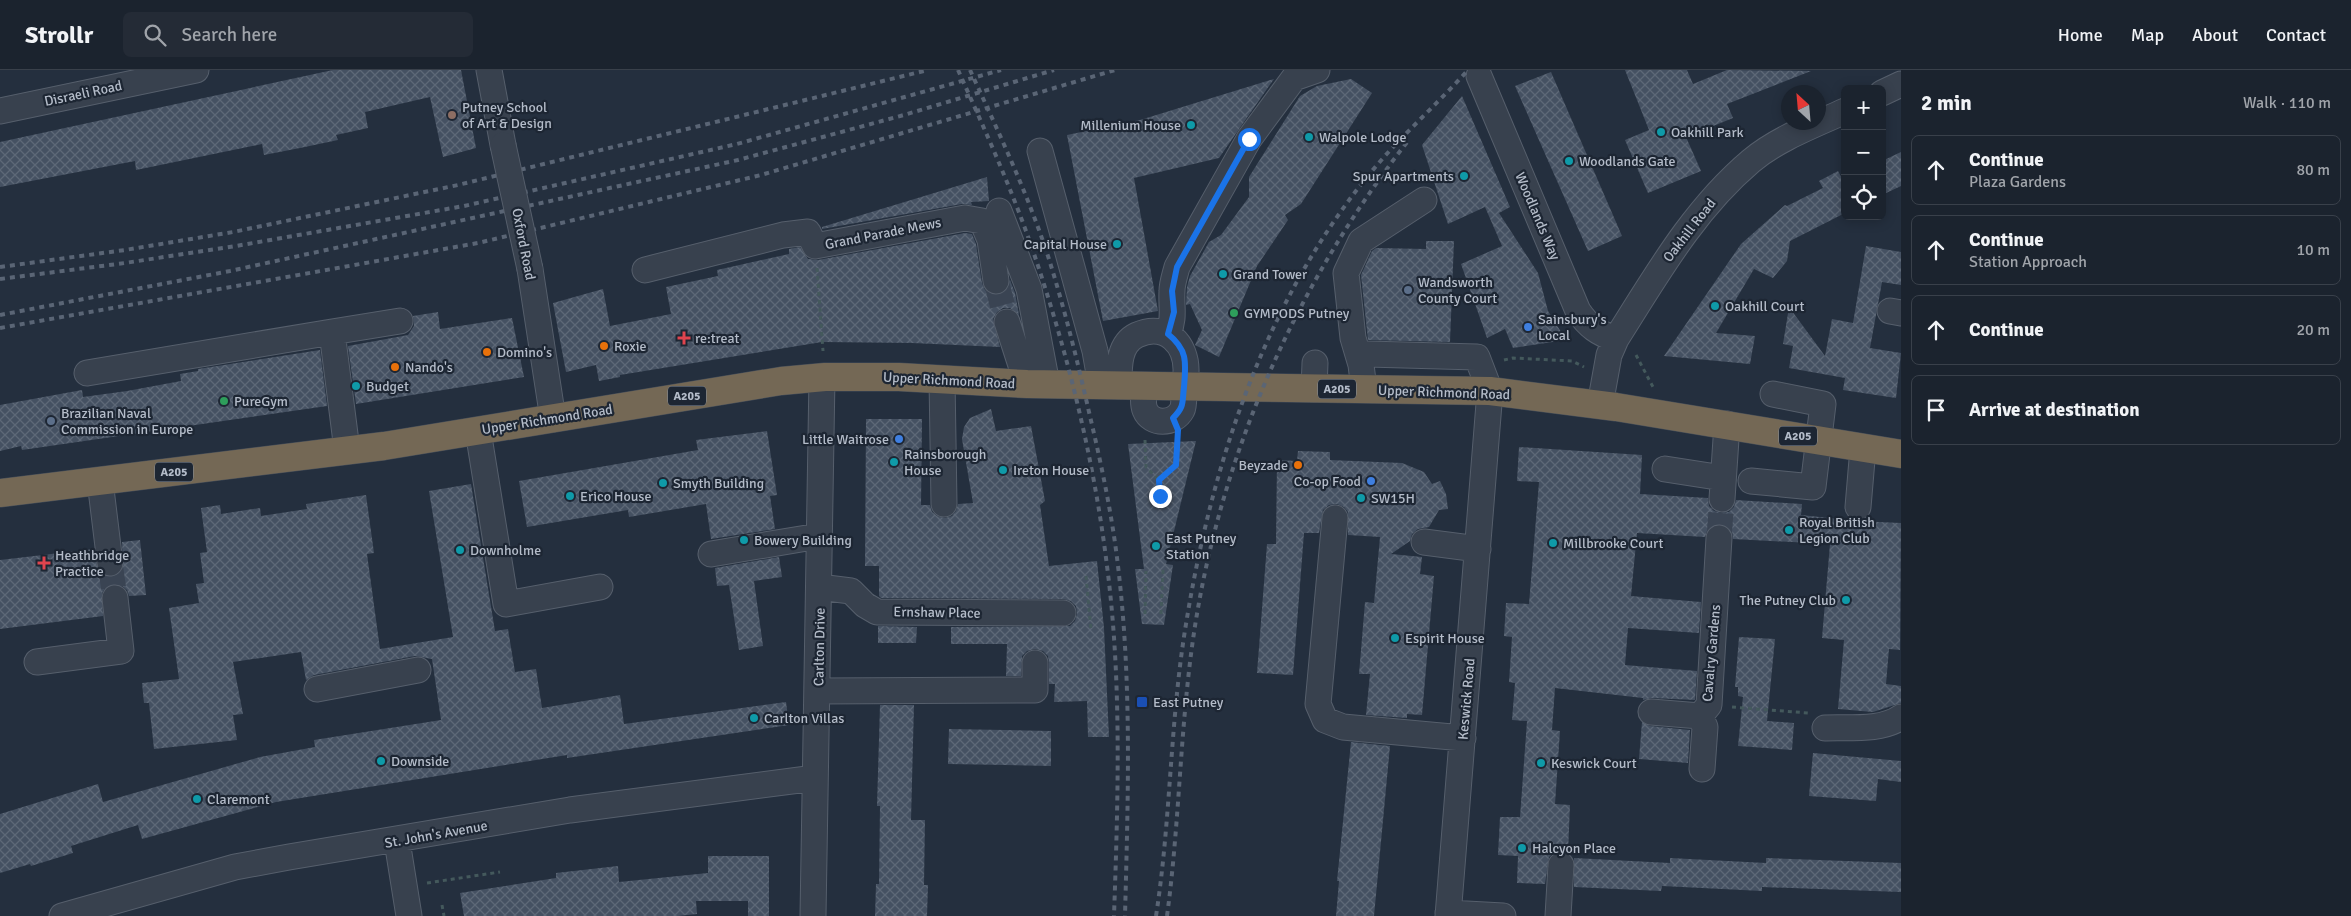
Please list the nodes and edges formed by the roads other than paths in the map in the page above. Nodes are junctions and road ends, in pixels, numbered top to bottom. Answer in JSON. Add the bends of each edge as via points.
{"nodes":[{"id":1,"x":196,"y":70,"type":"edge"},
{"id":2,"x":489,"y":70,"type":"edge"},
{"id":3,"x":1317,"y":70,"type":"edge"},
{"id":4,"x":1479,"y":76,"type":"dead end"},
{"id":5,"x":1901,"y":84,"type":"edge"},
{"id":6,"x":1886,"y":91,"type":"edge"},
{"id":7,"x":0,"y":111,"type":"edge"},
{"id":8,"x":1841,"y":113,"type":"edge"},
{"id":9,"x":1040,"y":151,"type":"dead end"},
{"id":10,"x":1424,"y":200,"type":"dead end"},
{"id":11,"x":999,"y":212,"type":"dead end"},
{"id":12,"x":645,"y":270,"type":"dead end"},
{"id":13,"x":996,"y":281,"type":"tunnel mouth"},
{"id":14,"x":400,"y":321,"type":"dead end"},
{"id":15,"x":1007,"y":322,"type":"tunnel mouth"},
{"id":16,"x":332,"y":332,"type":"junction"},
{"id":17,"x":1168,"y":334,"type":"junction"},
{"id":18,"x":1616,"y":339,"type":"junction"},
{"id":19,"x":87,"y":373,"type":"dead end"},
{"id":20,"x":824,"y":377,"type":"junction"},
{"id":21,"x":1362,"y":377,"type":"junction"},
{"id":22,"x":942,"y":379,"type":"junction"},
{"id":23,"x":1037,"y":384,"type":"junction"},
{"id":24,"x":1122,"y":386,"type":"junction"},
{"id":25,"x":1184,"y":386,"type":"junction"},
{"id":26,"x":1490,"y":392,"type":"junction"},
{"id":27,"x":1772,"y":394,"type":"dead end"},
{"id":28,"x":1600,"y":405,"type":"junction"},
{"id":29,"x":553,"y":419,"type":"junction"},
{"id":30,"x":1727,"y":424,"type":"junction"},
{"id":31,"x":478,"y":431,"type":"junction"},
{"id":32,"x":1818,"y":440,"type":"junction"},
{"id":33,"x":1863,"y":448,"type":"junction"},
{"id":34,"x":347,"y":450,"type":"junction"},
{"id":35,"x":1901,"y":454,"type":"edge"},
{"id":36,"x":1665,"y":469,"type":"dead end"},
{"id":37,"x":100,"y":480,"type":"junction"},
{"id":38,"x":1751,"y":481,"type":"dead end"},
{"id":39,"x":0,"y":492,"type":"edge"},
{"id":40,"x":944,"y":504,"type":"dead end"},
{"id":41,"x":1858,"y":507,"type":"dead end"},
{"id":42,"x":1335,"y":518,"type":"dead end"},
{"id":43,"x":819,"y":536,"type":"junction"},
{"id":44,"x":1719,"y":538,"type":"tunnel mouth"},
{"id":45,"x":1424,"y":542,"type":"dead end"},
{"id":46,"x":1478,"y":548,"type":"junction"},
{"id":47,"x":712,"y":554,"type":"dead end"},
{"id":48,"x":110,"y":563,"type":"tunnel mouth"},
{"id":49,"x":600,"y":587,"type":"dead end"},
{"id":50,"x":819,"y":587,"type":"junction"},
{"id":51,"x":114,"y":598,"type":"tunnel mouth"},
{"id":52,"x":1062,"y":613,"type":"dead end"},
{"id":53,"x":37,"y":662,"type":"dead end"},
{"id":54,"x":1035,"y":663,"type":"dead end"},
{"id":55,"x":418,"y":670,"type":"dead end"},
{"id":56,"x":317,"y":689,"type":"dead end"},
{"id":57,"x":818,"y":691,"type":"junction"},
{"id":58,"x":1704,"y":710,"type":"junction"},
{"id":59,"x":1651,"y":712,"type":"dead end"},
{"id":60,"x":1901,"y":717,"type":"edge"},
{"id":61,"x":1825,"y":728,"type":"road end"},
{"id":62,"x":1463,"y":738,"type":"junction"},
{"id":63,"x":1702,"y":769,"type":"dead end"},
{"id":64,"x":815,"y":778,"type":"junction"},
{"id":65,"x":397,"y":841,"type":"junction"},
{"id":66,"x":1560,"y":865,"type":"dead end"},
{"id":67,"x":1448,"y":914,"type":"edge"},
{"id":68,"x":62,"y":916,"type":"edge"},
{"id":69,"x":409,"y":916,"type":"edge"},
{"id":70,"x":813,"y":916,"type":"edge"},
{"id":71,"x":1503,"y":916,"type":"edge"},
{"id":72,"x":1558,"y":916,"type":"edge"}],
"edges":[{"from":1,"to":7,"type":"street","name":"Disraeli Road"},
{"from":2,"to":29,"type":"street","name":"Oxford Road","bridge":true,"via":[[530,269]]},
{"from":3,"to":17,"type":"street","via":[[1294,78],[1244,147],[1177,267],[1172,291],[1174,312]]},
{"from":4,"to":18,"type":"street","name":"Woodlands Way","via":[[1578,311],[1587,324],[1604,336]]},
{"from":5,"to":6,"type":"street"},
{"from":8,"to":18,"type":"street","name":"Oakhill Road","via":[[1752,160],[1731,181],[1672,250]]},
{"from":9,"to":24,"type":"street","via":[[1094,351]]},
{"from":10,"to":21,"type":"street","via":[[1361,241],[1346,273],[1353,338]]},
{"from":11,"to":23,"type":"street","via":[[1029,289]]},
{"from":12,"to":13,"type":"street","name":"Grand Parade Mews","via":[[783,235],[808,232],[815,246],[965,218],[982,221],[990,240]]},
{"from":14,"to":16,"type":"street"},
{"from":15,"to":23,"type":"street"},
{"from":16,"to":19,"type":"street"},
{"from":16,"to":34,"type":"street"},
{"from":17,"to":24,"type":"street","via":[[1144,332],[1122,350],[1119,364]]},
{"from":17,"to":25,"type":"street","via":[[1179,343],[1184,354]]},
{"from":18,"to":28,"type":"street","name":"Oakhill Road","via":[[1609,355]]},
{"from":20,"to":22,"type":"highway","name":"Upper Richmond Road","number":"A205"},
{"from":20,"to":29,"type":"highway","name":"Upper Richmond Road","number":"A205","via":[[781,381]]},
{"from":20,"to":43,"type":"street","name":"Carlton Drive"},
{"from":21,"to":25,"type":"highway","name":"Upper Richmond Road","number":"A205","via":[[1315,376]]},
{"from":21,"to":26,"type":"highway","name":"Upper Richmond Road","number":"A205"},
{"from":22,"to":23,"type":"highway","name":"Upper Richmond Road","number":"A205"},
{"from":22,"to":40,"type":"street"},
{"from":23,"to":24,"type":"highway","name":"Upper Richmond Road","number":"A205"},
{"from":24,"to":25,"type":"highway","name":"Upper Richmond Road","number":"A205"},
{"from":24,"to":25,"type":"street","via":[[1145,410],[1163,419],[1182,410]]},
{"from":26,"to":28,"type":"highway","name":"Upper Richmond Road","number":"A205"},
{"from":26,"to":46,"type":"street","name":"Keswick Road"},
{"from":27,"to":32,"type":"street","via":[[1823,404]]},
{"from":28,"to":30,"type":"highway","name":"Upper Richmond Road","number":"A205"},
{"from":29,"to":31,"type":"highway","name":"Upper Richmond Road","number":"A205"},
{"from":30,"to":32,"type":"highway","name":"Upper Richmond Road","number":"A205"},
{"from":30,"to":36,"type":"street","via":[[1722,488]]},
{"from":31,"to":34,"type":"highway","name":"Upper Richmond Road","number":"A205"},
{"from":31,"to":49,"type":"street","via":[[506,604]]},
{"from":32,"to":33,"type":"highway","name":"Upper Richmond Road","number":"A205"},
{"from":32,"to":38,"type":"street","via":[[1813,488]]},
{"from":33,"to":35,"type":"highway","name":"Upper Richmond Road","number":"A205"},
{"from":33,"to":41,"type":"street"},
{"from":34,"to":37,"type":"highway","name":"Upper Richmond Road","number":"A205"},
{"from":37,"to":39,"type":"highway","name":"Upper Richmond Road","number":"A205"},
{"from":37,"to":48,"type":"street"},
{"from":42,"to":62,"type":"street","via":[[1318,704],[1325,720],[1343,727]]},
{"from":43,"to":47,"type":"street"},
{"from":43,"to":50,"type":"street","name":"Carlton Drive"},
{"from":44,"to":58,"type":"street","name":"Cavalry Gardens"},
{"from":45,"to":46,"type":"street"},
{"from":46,"to":62,"type":"street","name":"Keswick Road"},
{"from":50,"to":52,"type":"street","name":"Ernshaw Place","via":[[851,591],[877,612]]},
{"from":50,"to":57,"type":"street","name":"Carlton Drive"},
{"from":51,"to":53,"type":"street","via":[[122,651]]},
{"from":54,"to":57,"type":"street","via":[[1034,690]]},
{"from":55,"to":56,"type":"street"},
{"from":57,"to":64,"type":"street","name":"Carlton Drive"},
{"from":58,"to":59,"type":"street","name":"Cavalry Gardens"},
{"from":58,"to":63,"type":"street"},
{"from":60,"to":61,"type":"street","via":[[1877,726]]},
{"from":62,"to":67,"type":"street","name":"Keswick Road"},
{"from":64,"to":65,"type":"street","name":"St. John's Avenue","via":[[570,810]]},
{"from":64,"to":70,"type":"street","name":"Carlton Drive"},
{"from":65,"to":68,"type":"street","name":"St. John's Avenue","via":[[235,867]]},
{"from":65,"to":69,"type":"street"},
{"from":66,"to":72,"type":"street"},
{"from":67,"to":71,"type":"street"}]}
